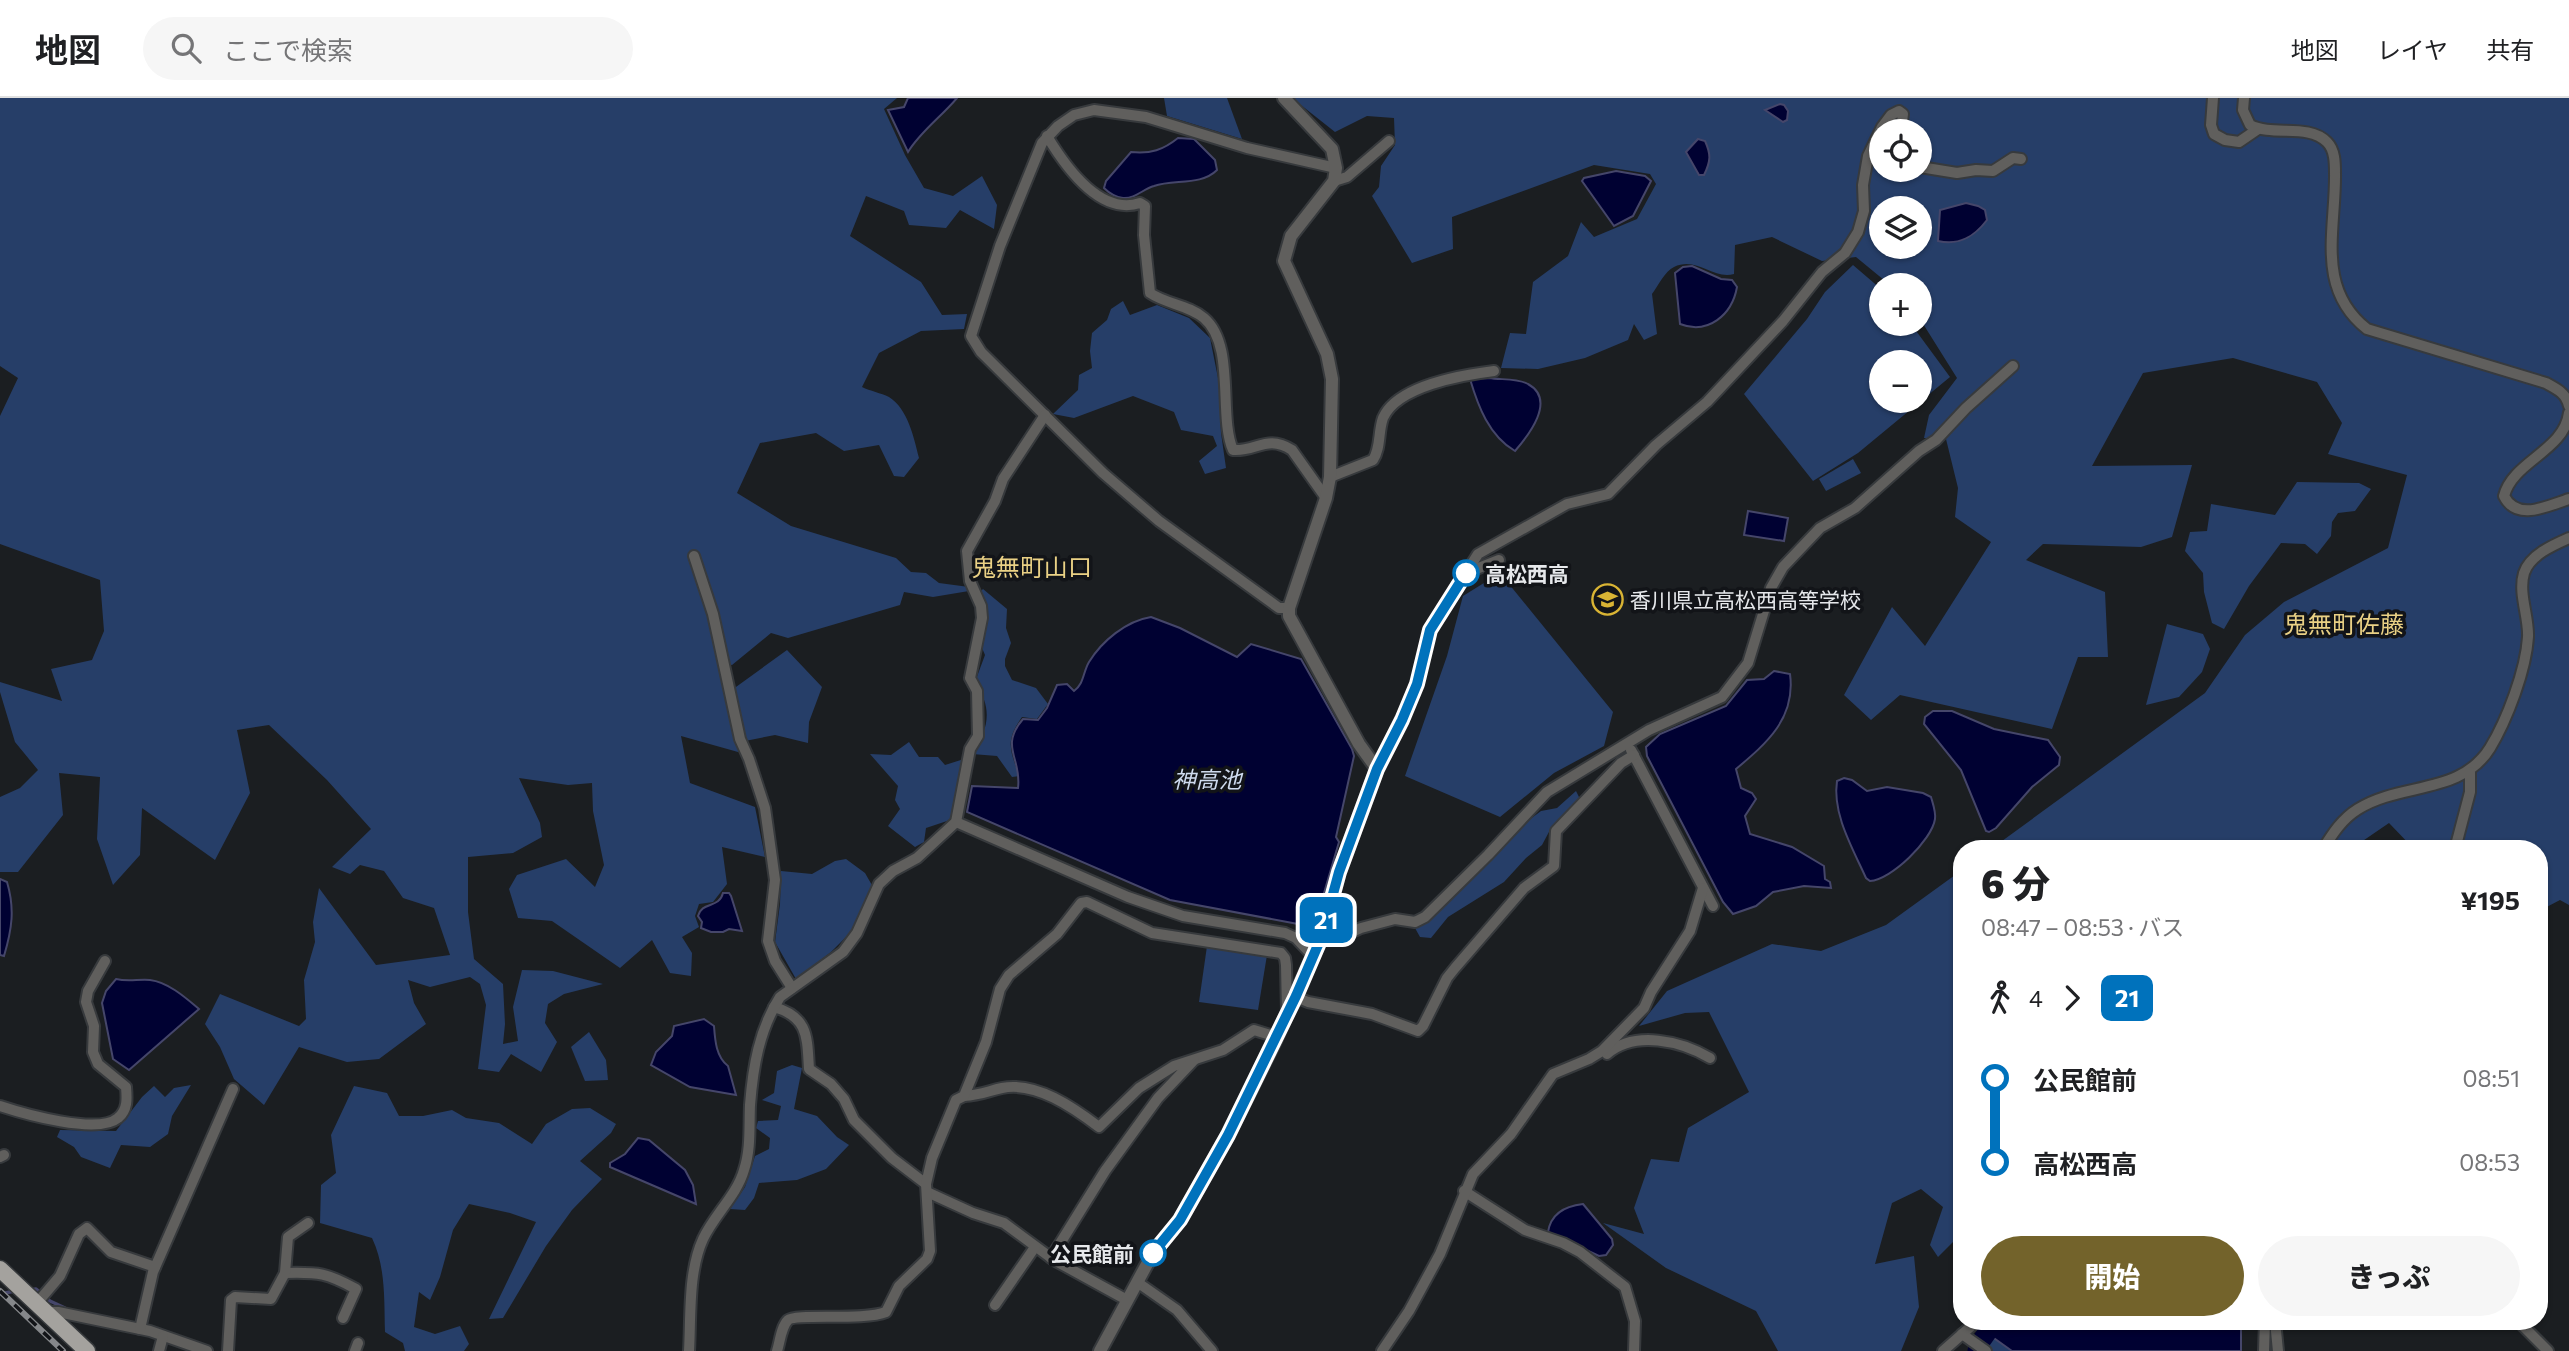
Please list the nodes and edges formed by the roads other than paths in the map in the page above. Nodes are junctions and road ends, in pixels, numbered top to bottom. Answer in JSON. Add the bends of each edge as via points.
{"nodes":[{"id":1,"x":1284,"y":98,"type":"edge"},
{"id":2,"x":2213,"y":98,"type":"edge"},
{"id":3,"x":2244,"y":98,"type":"edge"},
{"id":4,"x":1888,"y":119,"type":"edge"},
{"id":5,"x":1903,"y":119,"type":"edge"},
{"id":6,"x":2258,"y":129,"type":"junction"},
{"id":7,"x":1047,"y":136,"type":"junction"},
{"id":8,"x":1389,"y":141,"type":"dead end"},
{"id":9,"x":1869,"y":154,"type":"edge"},
{"id":10,"x":2021,"y":159,"type":"dead end"},
{"id":11,"x":1932,"y":169,"type":"edge"},
{"id":12,"x":1335,"y":175,"type":"junction"},
{"id":13,"x":2013,"y":366,"type":"dead end"},
{"id":14,"x":1494,"y":371,"type":"dead end"},
{"id":15,"x":2569,"y":406,"type":"edge"},
{"id":16,"x":2569,"y":413,"type":"edge"},
{"id":17,"x":1045,"y":415,"type":"junction"},
{"id":18,"x":1329,"y":477,"type":"junction"},
{"id":19,"x":1326,"y":498,"type":"junction"},
{"id":20,"x":2569,"y":499,"type":"edge"},
{"id":21,"x":2569,"y":538,"type":"edge"},
{"id":22,"x":694,"y":556,"type":"dead end"},
{"id":23,"x":1499,"y":559,"type":"dead end"},
{"id":24,"x":1466,"y":573,"type":"junction"},
{"id":25,"x":1289,"y":608,"type":"junction"},
{"id":26,"x":1628,"y":744,"type":"junction"},
{"id":27,"x":1634,"y":755,"type":"junction"},
{"id":28,"x":1377,"y":769,"type":"junction"},
{"id":29,"x":2470,"y":772,"type":"junction"},
{"id":30,"x":956,"y":822,"type":"junction"},
{"id":31,"x":2329,"y":840,"type":"edge"},
{"id":32,"x":2457,"y":840,"type":"edge"},
{"id":33,"x":1703,"y":888,"type":"junction"},
{"id":34,"x":1713,"y":906,"type":"dead end"},
{"id":35,"x":1321,"y":938,"type":"junction"},
{"id":36,"x":1313,"y":956,"type":"junction"},
{"id":37,"x":105,"y":961,"type":"dead end"},
{"id":38,"x":792,"y":988,"type":"junction"},
{"id":39,"x":1296,"y":996,"type":"junction"},
{"id":40,"x":774,"y":1007,"type":"junction"},
{"id":41,"x":1287,"y":1015,"type":"junction"},
{"id":42,"x":1277,"y":1037,"type":"junction"},
{"id":43,"x":1196,"y":1058,"type":"junction"},
{"id":44,"x":1710,"y":1058,"type":"dead end"},
{"id":45,"x":1589,"y":1059,"type":"junction"},
{"id":46,"x":233,"y":1089,"type":"dead end"},
{"id":47,"x":964,"y":1096,"type":"junction"},
{"id":48,"x":0,"y":1106,"type":"edge"},
{"id":49,"x":927,"y":1188,"type":"junction"},
{"id":50,"x":1464,"y":1191,"type":"junction"},
{"id":51,"x":308,"y":1223,"type":"dead end"},
{"id":52,"x":1035,"y":1247,"type":"junction"},
{"id":53,"x":1051,"y":1258,"type":"junction"},
{"id":54,"x":155,"y":1267,"type":"junction"},
{"id":55,"x":285,"y":1273,"type":"junction"},
{"id":56,"x":3,"y":1278,"type":"edge"},
{"id":57,"x":1137,"y":1282,"type":"junction"},
{"id":58,"x":1127,"y":1300,"type":"junction"},
{"id":59,"x":995,"y":1305,"type":"dead end"},
{"id":60,"x":42,"y":1308,"type":"junction"},
{"id":61,"x":343,"y":1318,"type":"dead end"},
{"id":62,"x":140,"y":1329,"type":"junction"},
{"id":63,"x":1967,"y":1330,"type":"edge"},
{"id":64,"x":2265,"y":1330,"type":"edge"},
{"id":65,"x":2276,"y":1330,"type":"edge"},
{"id":66,"x":2527,"y":1330,"type":"edge"},
{"id":67,"x":1962,"y":1334,"type":"junction"},
{"id":68,"x":163,"y":1336,"type":"junction"},
{"id":69,"x":87,"y":1351,"type":"edge"},
{"id":70,"x":159,"y":1351,"type":"edge"},
{"id":71,"x":207,"y":1351,"type":"edge"},
{"id":72,"x":228,"y":1351,"type":"edge"},
{"id":73,"x":689,"y":1351,"type":"edge"},
{"id":74,"x":777,"y":1351,"type":"edge"},
{"id":75,"x":1100,"y":1351,"type":"edge"},
{"id":76,"x":1213,"y":1351,"type":"edge"},
{"id":77,"x":1382,"y":1351,"type":"edge"},
{"id":78,"x":1634,"y":1351,"type":"edge"},
{"id":79,"x":1944,"y":1351,"type":"edge"},
{"id":80,"x":1986,"y":1351,"type":"edge"},
{"id":81,"x":2264,"y":1351,"type":"edge"},
{"id":82,"x":2278,"y":1351,"type":"edge"},
{"id":83,"x":2548,"y":1351,"type":"edge"}],
"edges":[{"from":1,"to":12,"type":"street","via":[[1332,149]]},
{"from":2,"to":6,"type":"street","via":[[2214,134],[2239,142]]},
{"from":3,"to":6,"type":"street","via":[[2246,120]]},
{"from":4,"to":5,"type":"street","via":[[1899,111]]},
{"from":6,"to":15,"type":"street","via":[[2316,135],[2333,150],[2332,268],[2338,295],[2355,320],[2367,329],[2546,383],[2567,398]]},
{"from":7,"to":12,"type":"street","via":[[1074,115],[1112,111],[1146,117]]},
{"from":7,"to":17,"type":"street","via":[[1000,246],[971,336],[981,352]]},
{"from":7,"to":19,"type":"street","via":[[1084,186],[1118,205],[1145,206],[1150,293],[1203,317],[1214,328],[1226,380],[1233,450],[1269,442],[1284,445]]},
{"from":8,"to":12,"type":"street","via":[[1347,177]]},
{"from":9,"to":24,"type":"street","via":[[1858,232],[1707,402],[1608,494],[1567,504],[1478,554]]},
{"from":10,"to":11,"type":"street","via":[[2013,158],[1993,171]]},
{"from":12,"to":18,"type":"street","via":[[1292,236],[1284,261],[1327,354],[1332,379]]},
{"from":13,"to":26,"type":"street","via":[[1936,440],[1855,508],[1820,528],[1783,567],[1771,588],[1748,663],[1722,697]]},
{"from":14,"to":18,"type":"street","via":[[1461,376],[1397,399],[1383,419],[1373,460]]},
{"from":16,"to":20,"type":"street","via":[[2547,448],[2507,483],[2504,496],[2519,511]]},
{"from":17,"to":25,"type":"street","via":[[1159,521],[1279,608]]},
{"from":17,"to":30,"type":"street","via":[[1003,479],[967,551],[970,581],[982,618],[970,678],[976,691],[978,736],[970,749]]},
{"from":18,"to":19,"type":"street"},
{"from":19,"to":25,"type":"street"},
{"from":21,"to":29,"type":"street","via":[[2531,561],[2524,574],[2526,651],[2498,732]]},
{"from":22,"to":38,"type":"street","via":[[713,614],[740,739],[765,807],[775,880],[768,941]]},
{"from":23,"to":24,"type":"street"},
{"from":24,"to":28,"type":"street","via":[[1430,630],[1417,684]]},
{"from":25,"to":28,"type":"street","via":[[1321,676]]},
{"from":26,"to":27,"type":"street"},
{"from":26,"to":35,"type":"street","via":[[1547,792],[1425,917],[1415,922],[1395,919],[1339,938]]},
{"from":27,"to":33,"type":"street"},
{"from":27,"to":39,"type":"street","via":[[1556,831],[1554,866],[1524,888],[1455,968],[1418,1031],[1372,1014]]},
{"from":28,"to":35,"type":"street","via":[[1339,872]]},
{"from":29,"to":31,"type":"street","via":[[2359,808],[2342,821]]},
{"from":29,"to":32,"type":"street","via":[[2470,792]]},
{"from":30,"to":36,"type":"street","via":[[1183,916],[1285,933]]},
{"from":30,"to":38,"type":"street","via":[[880,884],[858,933],[843,952]]},
{"from":33,"to":34,"type":"street"},
{"from":33,"to":45,"type":"street","via":[[1690,931],[1644,1008]]},
{"from":35,"to":36,"type":"street"},
{"from":36,"to":39,"type":"street"},
{"from":37,"to":48,"type":"street","via":[[86,1002],[94,1027],[93,1052],[98,1064],[126,1087],[124,1111],[117,1120],[103,1123],[61,1122]]},
{"from":38,"to":40,"type":"street"},
{"from":39,"to":41,"type":"street"},
{"from":40,"to":49,"type":"street","via":[[797,1018],[805,1030],[809,1069],[831,1084],[854,1120]]},
{"from":40,"to":73,"type":"street","via":[[754,1069],[744,1171],[702,1241],[694,1276]]},
{"from":41,"to":42,"type":"street"},
{"from":41,"to":47,"type":"street","via":[[1286,965],[1281,953],[1152,933],[1081,903],[1057,934],[1009,975],[1000,989],[986,1042]]},
{"from":42,"to":43,"type":"street","via":[[1254,1030],[1223,1050]]},
{"from":42,"to":57,"type":"street","via":[[1180,1220]]},
{"from":43,"to":47,"type":"street","via":[[1139,1088],[1099,1127],[1072,1106],[1017,1087]]},
{"from":43,"to":53,"type":"street","via":[[1143,1118]]},
{"from":44,"to":45,"type":"street","via":[[1668,1043],[1632,1041],[1616,1046],[1601,1059]]},
{"from":45,"to":50,"type":"street","via":[[1553,1074]]},
{"from":46,"to":54,"type":"street"},
{"from":47,"to":49,"type":"street","via":[[956,1100],[932,1158]]},
{"from":49,"to":52,"type":"street","via":[[973,1213],[1004,1223]]},
{"from":49,"to":74,"type":"street","via":[[930,1251],[899,1286],[886,1312],[839,1318],[794,1316],[785,1322]]},
{"from":50,"to":77,"type":"street","via":[[1440,1254]]},
{"from":50,"to":78,"type":"street","via":[[1525,1230],[1580,1252],[1625,1287],[1635,1321]]},
{"from":51,"to":55,"type":"street","via":[[288,1237]]},
{"from":52,"to":53,"type":"street"},
{"from":52,"to":59,"type":"street"},
{"from":53,"to":58,"type":"street"},
{"from":54,"to":60,"type":"street","via":[[111,1252],[87,1228],[79,1234]]},
{"from":54,"to":62,"type":"street"},
{"from":55,"to":61,"type":"street","via":[[317,1272],[356,1289]]},
{"from":55,"to":72,"type":"street","via":[[271,1299],[231,1300]]},
{"from":56,"to":60,"type":"main road"},
{"from":57,"to":58,"type":"street"},
{"from":57,"to":76,"type":"street","via":[[1177,1310]]},
{"from":58,"to":75,"type":"street"},
{"from":60,"to":62,"type":"street"},
{"from":60,"to":69,"type":"main road"},
{"from":62,"to":68,"type":"street"},
{"from":63,"to":67,"type":"street"},
{"from":64,"to":81,"type":"street"},
{"from":65,"to":82,"type":"street"},
{"from":66,"to":83,"type":"street"},
{"from":67,"to":79,"type":"street"},
{"from":67,"to":80,"type":"street"},
{"from":68,"to":70,"type":"street"},
{"from":68,"to":71,"type":"street"}]}
